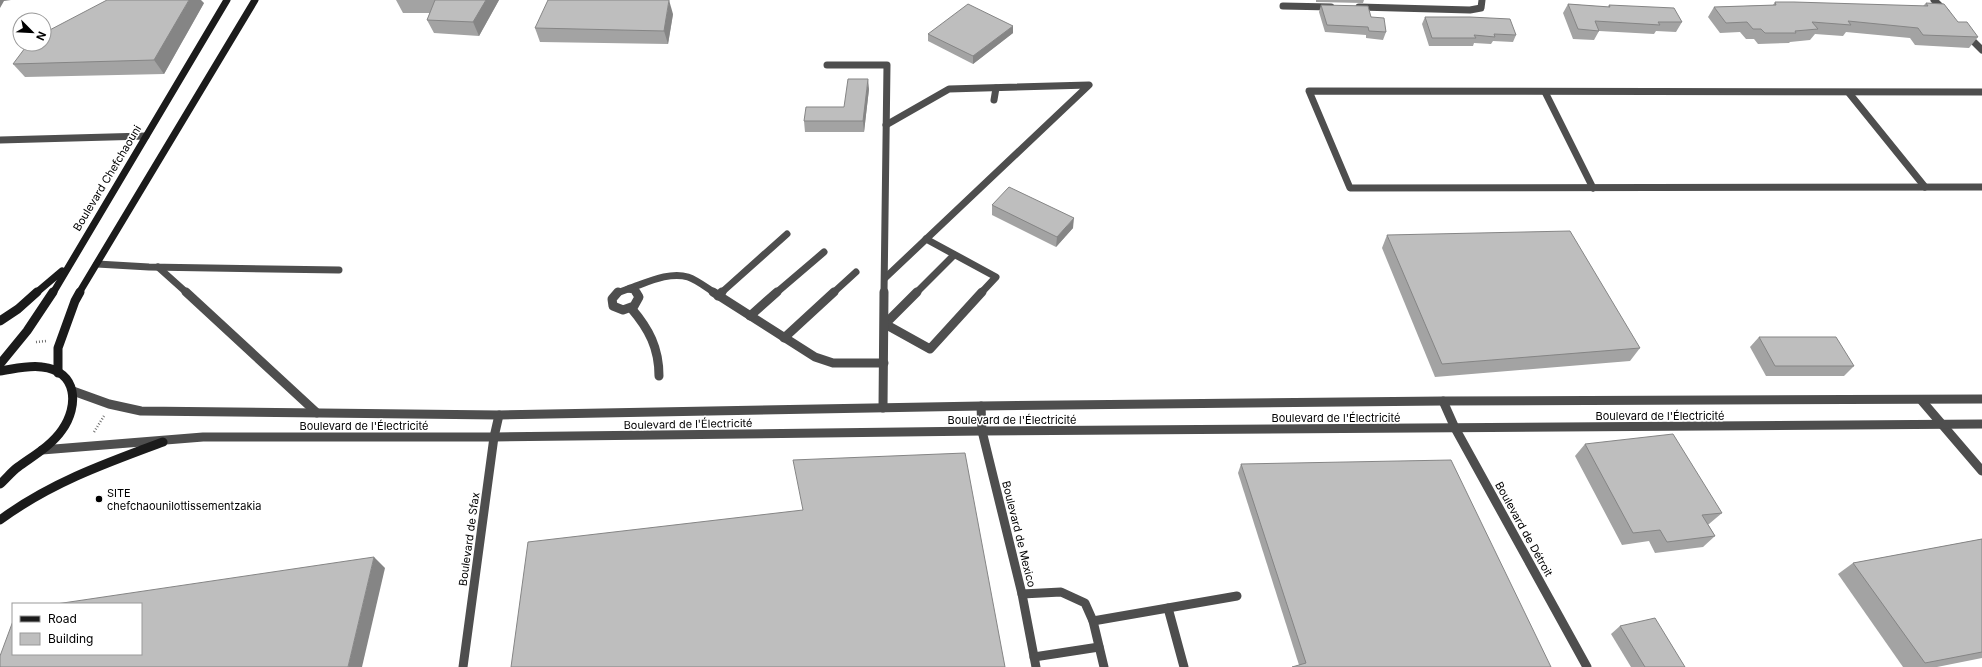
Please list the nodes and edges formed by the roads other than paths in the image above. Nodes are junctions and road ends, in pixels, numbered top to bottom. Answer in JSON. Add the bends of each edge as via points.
{"nodes":[{"id":1,"x":227,"y":0,"type":"edge"},
{"id":2,"x":255,"y":0,"type":"edge"},
{"id":3,"x":1482,"y":0,"type":"edge"},
{"id":4,"x":1934,"y":0,"type":"edge"},
{"id":5,"x":1283,"y":6,"type":"dead end"},
{"id":6,"x":1338,"y":7,"type":"edge"},
{"id":7,"x":1353,"y":7,"type":"edge"},
{"id":8,"x":1950,"y":17,"type":"edge"},
{"id":9,"x":1961,"y":28,"type":"edge"},
{"id":10,"x":1982,"y":50,"type":"edge"},
{"id":11,"x":827,"y":65,"type":"dead end"},
{"id":12,"x":996,"y":88,"type":"junction"},
{"id":13,"x":1545,"y":92,"type":"junction"},
{"id":14,"x":1982,"y":92,"type":"edge"},
{"id":15,"x":1849,"y":93,"type":"junction"},
{"id":16,"x":994,"y":100,"type":"dead end"},
{"id":17,"x":886,"y":125,"type":"junction"},
{"id":18,"x":146,"y":136,"type":"junction"},
{"id":19,"x":0,"y":140,"type":"edge"},
{"id":20,"x":1925,"y":187,"type":"junction"},
{"id":21,"x":1982,"y":187,"type":"edge"},
{"id":22,"x":1593,"y":188,"type":"junction"},
{"id":23,"x":787,"y":234,"type":"dead end"},
{"id":24,"x":926,"y":239,"type":"junction"},
{"id":25,"x":824,"y":252,"type":"dead end"},
{"id":26,"x":954,"y":255,"type":"junction"},
{"id":27,"x":97,"y":264,"type":"junction"},
{"id":28,"x":158,"y":267,"type":"junction"},
{"id":29,"x":66,"y":268,"type":"junction"},
{"id":30,"x":339,"y":270,"type":"dead end"},
{"id":31,"x":856,"y":272,"type":"dead end"},
{"id":32,"x":885,"y":278,"type":"junction"},
{"id":33,"x":628,"y":289,"type":"junction"},
{"id":34,"x":718,"y":296,"type":"junction"},
{"id":35,"x":631,"y":308,"type":"junction"},
{"id":36,"x":750,"y":316,"type":"junction"},
{"id":37,"x":0,"y":321,"type":"edge"},
{"id":38,"x":885,"y":324,"type":"junction"},
{"id":39,"x":784,"y":338,"type":"junction"},
{"id":40,"x":884,"y":363,"type":"junction"},
{"id":41,"x":0,"y":364,"type":"edge"},
{"id":42,"x":0,"y":372,"type":"edge"},
{"id":43,"x":58,"y":373,"type":"junction"},
{"id":44,"x":659,"y":376,"type":"dead end"},
{"id":45,"x":73,"y":391,"type":"junction"},
{"id":46,"x":1982,"y":399,"type":"edge"},
{"id":47,"x":1443,"y":401,"type":"junction"},
{"id":48,"x":1922,"y":401,"type":"junction"},
{"id":49,"x":982,"y":406,"type":"junction"},
{"id":50,"x":883,"y":408,"type":"junction"},
{"id":51,"x":317,"y":413,"type":"junction"},
{"id":52,"x":499,"y":415,"type":"junction"},
{"id":53,"x":1982,"y":424,"type":"edge"},
{"id":54,"x":1941,"y":425,"type":"junction"},
{"id":55,"x":1455,"y":428,"type":"junction"},
{"id":56,"x":982,"y":432,"type":"junction"},
{"id":57,"x":494,"y":437,"type":"junction"},
{"id":58,"x":163,"y":442,"type":"junction"},
{"id":59,"x":42,"y":450,"type":"junction"},
{"id":60,"x":16,"y":469,"type":"junction"},
{"id":61,"x":1982,"y":471,"type":"edge"},
{"id":62,"x":0,"y":476,"type":"edge"},
{"id":63,"x":0,"y":484,"type":"edge"},
{"id":64,"x":0,"y":520,"type":"edge"},
{"id":65,"x":1022,"y":594,"type":"junction"},
{"id":66,"x":1237,"y":596,"type":"dead end"},
{"id":67,"x":1168,"y":608,"type":"junction"},
{"id":68,"x":1093,"y":621,"type":"junction"},
{"id":69,"x":1099,"y":647,"type":"junction"},
{"id":70,"x":1035,"y":662,"type":"edge"},
{"id":71,"x":463,"y":667,"type":"edge"},
{"id":72,"x":1104,"y":667,"type":"edge"},
{"id":73,"x":1184,"y":667,"type":"edge"},
{"id":74,"x":1587,"y":667,"type":"edge"}],
"edges":[{"from":1,"to":18,"type":"street","name":"Boulevard Chefchaouni"},
{"from":2,"to":27,"type":"street"},
{"from":3,"to":7,"type":"street","via":[[1481,8],[1470,10]]},
{"from":4,"to":8,"type":"street"},
{"from":5,"to":6,"type":"street"},
{"from":9,"to":10,"type":"street"},
{"from":11,"to":17,"type":"street","via":[[887,66]]},
{"from":12,"to":16,"type":"street"},
{"from":12,"to":17,"type":"street","via":[[949,89]]},
{"from":12,"to":24,"type":"street","via":[[1089,85]]},
{"from":13,"to":15,"type":"street"},
{"from":13,"to":22,"type":"street"},
{"from":13,"to":22,"type":"street","via":[[1309,91],[1350,188]]},
{"from":14,"to":15,"type":"street"},
{"from":15,"to":20,"type":"street"},
{"from":17,"to":32,"type":"street"},
{"from":18,"to":19,"type":"street"},
{"from":18,"to":29,"type":"street","name":"Boulevard Chefchaouni"},
{"from":20,"to":21,"type":"street"},
{"from":20,"to":22,"type":"street"},
{"from":23,"to":34,"type":"street"},
{"from":24,"to":26,"type":"street"},
{"from":24,"to":32,"type":"street"},
{"from":25,"to":36,"type":"street"},
{"from":26,"to":38,"type":"street"},
{"from":26,"to":38,"type":"street","via":[[996,277],[930,349]]},
{"from":27,"to":28,"type":"street"},
{"from":27,"to":43,"type":"street","via":[[75,301],[64,327],[58,348]]},
{"from":28,"to":30,"type":"street"},
{"from":28,"to":51,"type":"street"},
{"from":29,"to":37,"type":"street"},
{"from":29,"to":41,"type":"street","name":"Boulevard Chefchaouni","via":[[47,302]]},
{"from":31,"to":39,"type":"street"},
{"from":32,"to":38,"type":"street"},
{"from":33,"to":34,"type":"street","via":[[675,275],[690,278]]},
{"from":33,"to":35,"type":"street","via":[[634,290],[639,297],[638,302]]},
{"from":33,"to":35,"type":"street","via":[[616,293],[611,302],[617,309]]},
{"from":34,"to":36,"type":"street"},
{"from":35,"to":44,"type":"street","via":[[654,340],[659,357]]},
{"from":36,"to":39,"type":"street"},
{"from":38,"to":40,"type":"street"},
{"from":39,"to":40,"type":"street","via":[[810,354],[833,363]]},
{"from":40,"to":50,"type":"street"},
{"from":42,"to":43,"type":"street","via":[[26,367],[49,368]]},
{"from":43,"to":45,"type":"street","via":[[65,376]]},
{"from":45,"to":51,"type":"street","name":"Boulevard de l'Électricité","via":[[109,404],[141,411]]},
{"from":45,"to":59,"type":"street","via":[[72,409],[62,430]]},
{"from":46,"to":48,"type":"street","name":"Boulevard de l'Électricité"},
{"from":47,"to":48,"type":"street","name":"Boulevard de l'Électricité"},
{"from":47,"to":49,"type":"street","name":"Boulevard de l'Électricité"},
{"from":47,"to":55,"type":"street","name":"Boulevard de Détroit"},
{"from":48,"to":54,"type":"street"},
{"from":49,"to":50,"type":"street","name":"Boulevard de l'Électricité"},
{"from":49,"to":56,"type":"street","name":"Boulevard de Mexico"},
{"from":50,"to":52,"type":"street","name":"Boulevard de l'Électricité"},
{"from":51,"to":52,"type":"street","name":"Boulevard de l'Électricité"},
{"from":52,"to":57,"type":"street","name":"Boulevard de Sfax"},
{"from":53,"to":54,"type":"street","name":"Boulevard de l'Électricité"},
{"from":54,"to":55,"type":"street","name":"Boulevard de l'Électricité"},
{"from":54,"to":61,"type":"street"},
{"from":55,"to":56,"type":"street","name":"Boulevard de l'Électricité"},
{"from":55,"to":74,"type":"street","name":"Boulevard de Détroit"},
{"from":56,"to":57,"type":"street","name":"Boulevard de l'Électricité"},
{"from":56,"to":65,"type":"street","name":"Boulevard de Mexico"},
{"from":57,"to":58,"type":"street","name":"Boulevard de l'Électricité","via":[[203,437]]},
{"from":57,"to":71,"type":"street","name":"Boulevard de Sfax"},
{"from":58,"to":59,"type":"street","name":"Boulevard de l'Électricité"},
{"from":58,"to":64,"type":"street","via":[[78,474],[15,508]]},
{"from":59,"to":60,"type":"street"},
{"from":60,"to":62,"type":"street"},
{"from":60,"to":63,"type":"street"},
{"from":65,"to":68,"type":"street","via":[[1061,592],[1075,597],[1085,603]]},
{"from":65,"to":70,"type":"street","name":"Boulevard de Mexico"},
{"from":66,"to":67,"type":"street"},
{"from":67,"to":68,"type":"street"},
{"from":67,"to":73,"type":"street"},
{"from":68,"to":69,"type":"street"},
{"from":69,"to":70,"type":"street"},
{"from":69,"to":72,"type":"street"}]}
